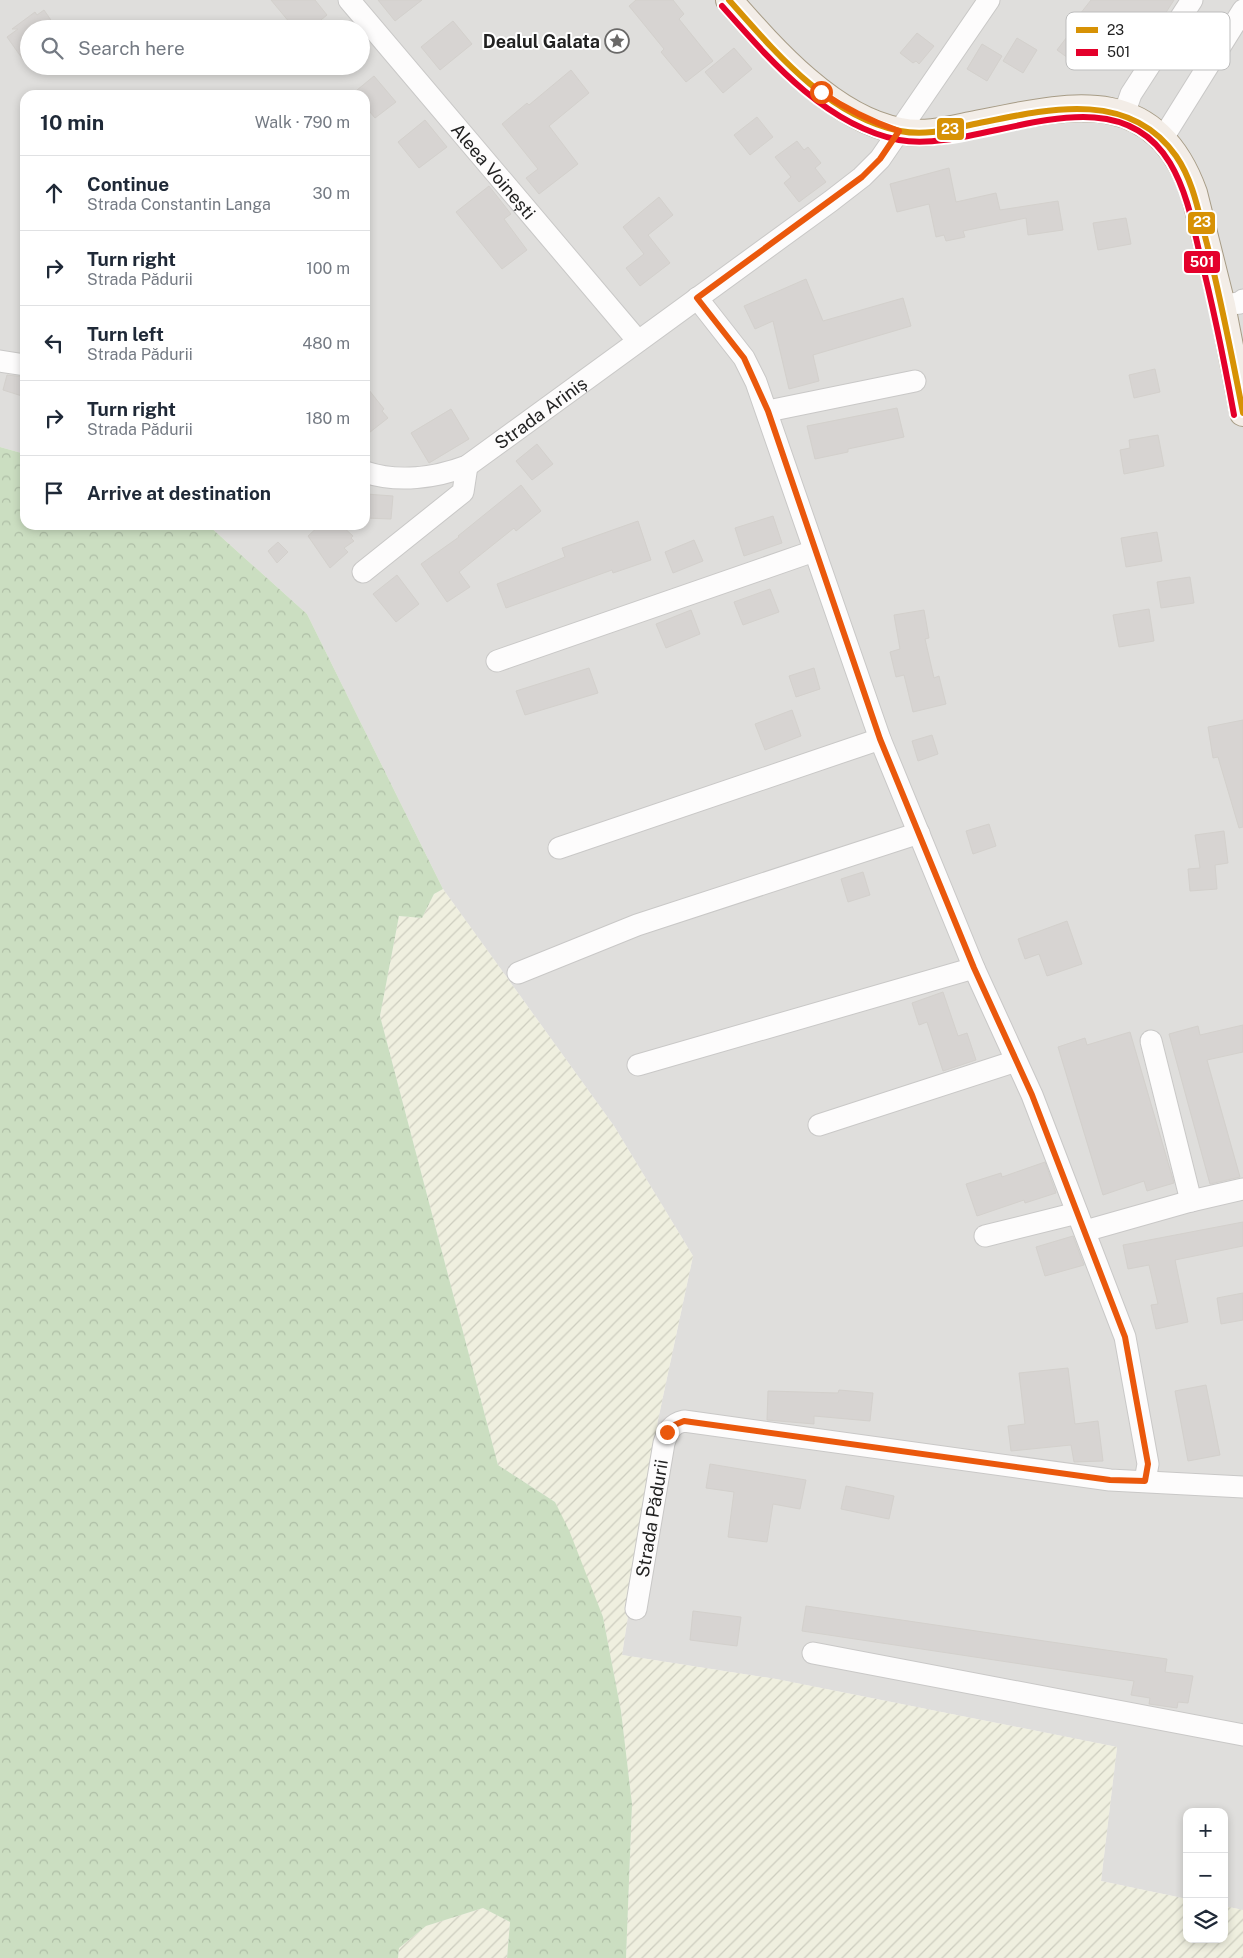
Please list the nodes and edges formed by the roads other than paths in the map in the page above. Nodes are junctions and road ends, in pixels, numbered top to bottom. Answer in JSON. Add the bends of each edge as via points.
{"nodes":[{"id":1,"x":349,"y":0,"type":"edge"},
{"id":2,"x":729,"y":0,"type":"edge"},
{"id":3,"x":989,"y":0,"type":"edge"},
{"id":4,"x":1192,"y":0,"type":"edge"},
{"id":5,"x":1243,"y":10,"type":"edge"},
{"id":6,"x":1184,"y":12,"type":"edge"},
{"id":7,"x":366,"y":20,"type":"edge"},
{"id":8,"x":370,"y":25,"type":"edge"},
{"id":9,"x":1230,"y":31,"type":"edge"},
{"id":10,"x":1147,"y":70,"type":"edge"},
{"id":11,"x":1206,"y":70,"type":"edge"},
{"id":12,"x":1124,"y":114,"type":"junction"},
{"id":13,"x":899,"y":131,"type":"junction"},
{"id":14,"x":1160,"y":138,"type":"junction"},
{"id":15,"x":697,"y":298,"type":"junction"},
{"id":16,"x":1232,"y":302,"type":"edge"},
{"id":17,"x":638,"y":341,"type":"junction"},
{"id":18,"x":0,"y":361,"type":"edge"},
{"id":19,"x":20,"y":364,"type":"edge"},
{"id":20,"x":915,"y":381,"type":"dead end"},
{"id":21,"x":768,"y":411,"type":"junction"},
{"id":22,"x":1243,"y":413,"type":"edge"},
{"id":23,"x":467,"y":466,"type":"junction"},
{"id":24,"x":370,"y":474,"type":"edge"},
{"id":25,"x":814,"y":551,"type":"junction"},
{"id":26,"x":363,"y":572,"type":"dead end"},
{"id":27,"x":497,"y":661,"type":"dead end"},
{"id":28,"x":880,"y":739,"type":"junction"},
{"id":29,"x":919,"y":833,"type":"junction"},
{"id":30,"x":559,"y":848,"type":"dead end"},
{"id":31,"x":974,"y":968,"type":"junction"},
{"id":32,"x":518,"y":973,"type":"dead end"},
{"id":33,"x":1151,"y":1041,"type":"dead end"},
{"id":34,"x":1016,"y":1061,"type":"junction"},
{"id":35,"x":638,"y":1065,"type":"dead end"},
{"id":36,"x":819,"y":1125,"type":"dead end"},
{"id":37,"x":1243,"y":1189,"type":"edge"},
{"id":38,"x":1192,"y":1200,"type":"junction"},
{"id":39,"x":1081,"y":1222,"type":"junction"},
{"id":40,"x":985,"y":1236,"type":"dead end"},
{"id":41,"x":1145,"y":1481,"type":"junction"},
{"id":42,"x":1243,"y":1487,"type":"edge"},
{"id":43,"x":636,"y":1608,"type":"dead end"},
{"id":44,"x":813,"y":1653,"type":"dead end"},
{"id":45,"x":1243,"y":1735,"type":"edge"}],
"edges":[{"from":1,"to":7,"type":"street","name":"Aleea Voinești"},
{"from":2,"to":13,"type":"main road","via":[[821,92],[870,122]]},
{"from":3,"to":13,"type":"street"},
{"from":4,"to":6,"type":"street"},
{"from":5,"to":9,"type":"street"},
{"from":8,"to":17,"type":"street","name":"Aleea Voinești"},
{"from":10,"to":12,"type":"street","via":[[1131,94]]},
{"from":11,"to":14,"type":"street"},
{"from":12,"to":13,"type":"main road","via":[[1102,108],[1078,107],[931,133]]},
{"from":12,"to":14,"type":"main road"},
{"from":13,"to":15,"type":"street","via":[[880,159],[862,177]]},
{"from":14,"to":16,"type":"main road","via":[[1187,175]]},
{"from":15,"to":17,"type":"street","name":"Strada Ariniș"},
{"from":15,"to":21,"type":"street","via":[[744,358]]},
{"from":16,"to":22,"type":"main road"},
{"from":17,"to":23,"type":"street","name":"Strada Ariniș"},
{"from":18,"to":19,"type":"street"},
{"from":20,"to":21,"type":"street"},
{"from":21,"to":25,"type":"street"},
{"from":23,"to":24,"type":"street","name":"Strada Ariniș","via":[[433,477]]},
{"from":23,"to":26,"type":"street","via":[[464,492]]},
{"from":25,"to":27,"type":"street"},
{"from":25,"to":28,"type":"street"},
{"from":28,"to":29,"type":"street"},
{"from":28,"to":30,"type":"street"},
{"from":29,"to":31,"type":"street"},
{"from":29,"to":32,"type":"street","via":[[637,925]]},
{"from":31,"to":34,"type":"street"},
{"from":31,"to":35,"type":"street"},
{"from":33,"to":38,"type":"street"},
{"from":34,"to":36,"type":"street"},
{"from":34,"to":39,"type":"street"},
{"from":37,"to":38,"type":"street"},
{"from":38,"to":39,"type":"street"},
{"from":39,"to":40,"type":"street"},
{"from":39,"to":41,"type":"street","via":[[1125,1337],[1148,1464]]},
{"from":41,"to":42,"type":"street","name":"Strada Pădurii"},
{"from":41,"to":43,"type":"street","name":"Strada Pădurii","via":[[1110,1480],[678,1422],[667,1432],[664,1442]]},
{"from":44,"to":45,"type":"street"}]}
